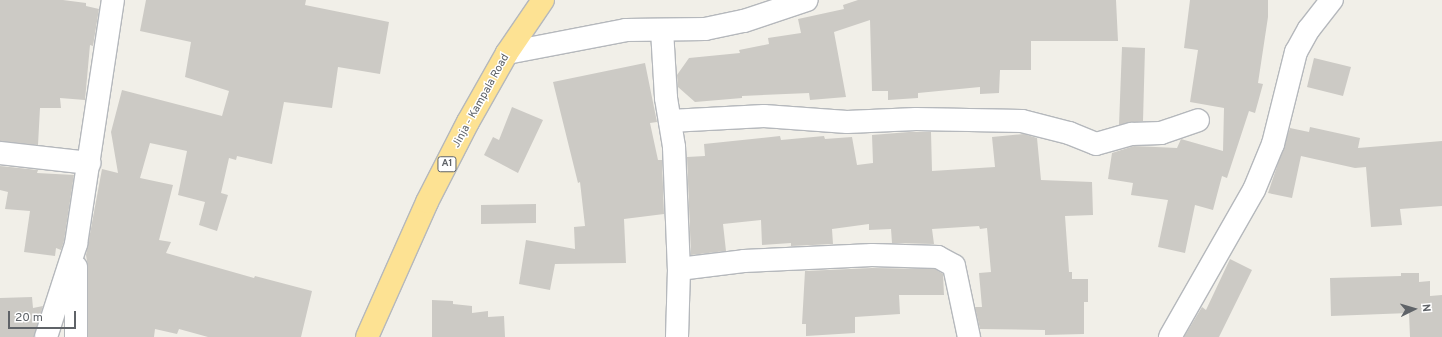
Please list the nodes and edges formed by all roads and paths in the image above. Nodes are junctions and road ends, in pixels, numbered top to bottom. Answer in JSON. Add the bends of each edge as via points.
{"nodes":[{"id":1,"x":113,"y":0,"type":"edge"},
{"id":2,"x":543,"y":0,"type":"edge"},
{"id":3,"x":807,"y":0,"type":"edge"},
{"id":4,"x":1332,"y":0,"type":"edge"},
{"id":5,"x":662,"y":30,"type":"junction"},
{"id":6,"x":507,"y":53,"type":"junction"},
{"id":7,"x":1198,"y":120,"type":"dead end"},
{"id":8,"x":670,"y":121,"type":"junction"},
{"id":9,"x":0,"y":153,"type":"edge"},
{"id":10,"x":89,"y":163,"type":"junction"},
{"id":11,"x":76,"y":244,"type":"junction"},
{"id":12,"x":679,"y":269,"type":"junction"},
{"id":13,"x":375,"y":327,"type":"edge"},
{"id":14,"x":46,"y":337,"type":"edge"},
{"id":15,"x":76,"y":337,"type":"edge"},
{"id":16,"x":367,"y":337,"type":"edge"},
{"id":17,"x":677,"y":337,"type":"edge"},
{"id":18,"x":969,"y":337,"type":"edge"},
{"id":19,"x":1170,"y":337,"type":"edge"}],
"edges":[{"from":1,"to":10,"type":"street"},
{"from":2,"to":6,"type":"highway","name":"Jinja - Kampala Road","number":"A1"},
{"from":3,"to":5,"type":"street","via":[[744,21],[706,29]]},
{"from":4,"to":19,"type":"street","via":[[1309,28],[1296,52],[1273,144],[1254,190]]},
{"from":5,"to":6,"type":"street","via":[[626,30]]},
{"from":5,"to":8,"type":"street"},
{"from":6,"to":13,"type":"highway","name":"Jinja - Kampala Road","number":"A1","via":[[427,202]]},
{"from":7,"to":8,"type":"street","via":[[1161,133],[1132,134],[1096,144],[1069,133],[1022,121],[916,119],[847,122],[764,116]]},
{"from":8,"to":12,"type":"street","via":[[674,147]]},
{"from":9,"to":10,"type":"street"},
{"from":10,"to":11,"type":"street"},
{"from":11,"to":14,"type":"street"},
{"from":11,"to":15,"type":"street"},
{"from":12,"to":17,"type":"street"},
{"from":12,"to":18,"type":"street","via":[[744,261],[872,255],[938,257],[954,266]]},
{"from":13,"to":16,"type":"highway","name":"Jinja - Kampala Road","number":"A1"}]}
